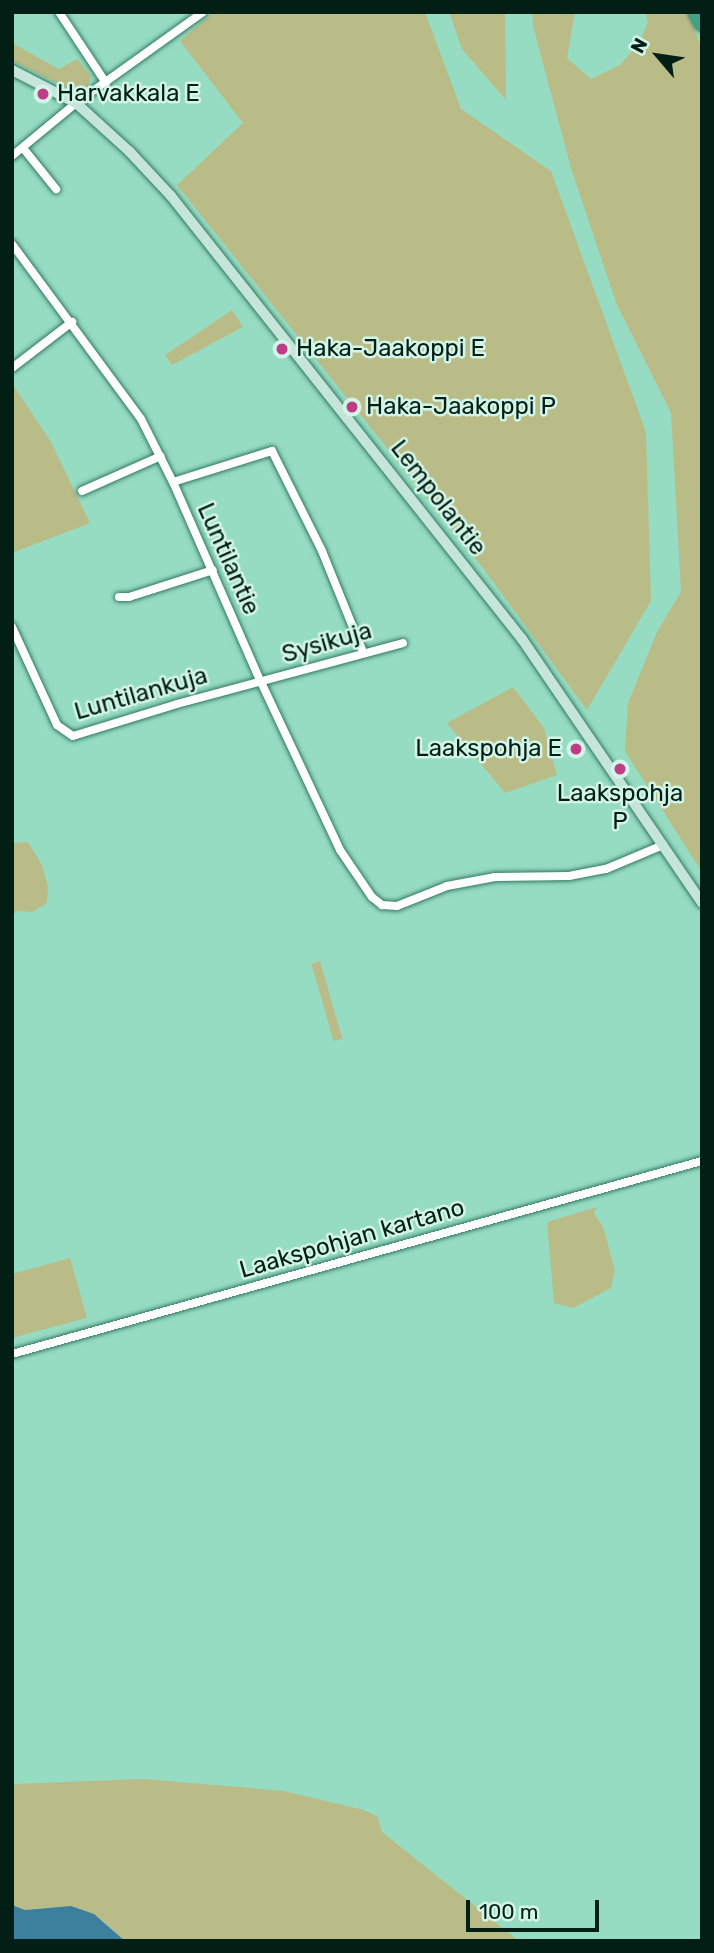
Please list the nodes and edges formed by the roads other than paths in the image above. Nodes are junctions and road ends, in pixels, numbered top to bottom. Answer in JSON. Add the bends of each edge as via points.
{"nodes":[{"id":1,"x":59,"y":12,"type":"edge"},
{"id":2,"x":203,"y":12,"type":"edge"},
{"id":3,"x":696,"y":12,"type":"edge"},
{"id":4,"x":702,"y":24,"type":"edge"},
{"id":5,"x":12,"y":70,"type":"edge"},
{"id":6,"x":106,"y":83,"type":"junction"},
{"id":7,"x":76,"y":103,"type":"junction"},
{"id":8,"x":23,"y":148,"type":"junction"},
{"id":9,"x":12,"y":156,"type":"edge"},
{"id":10,"x":56,"y":189,"type":"dead end"},
{"id":11,"x":12,"y":244,"type":"edge"},
{"id":12,"x":72,"y":322,"type":"junction"},
{"id":13,"x":12,"y":368,"type":"edge"},
{"id":14,"x":161,"y":456,"type":"junction"},
{"id":15,"x":173,"y":482,"type":"junction"},
{"id":16,"x":82,"y":491,"type":"dead end"},
{"id":17,"x":214,"y":570,"type":"junction"},
{"id":18,"x":118,"y":597,"type":"dead end"},
{"id":19,"x":12,"y":627,"type":"edge"},
{"id":20,"x":403,"y":643,"type":"dead end"},
{"id":21,"x":363,"y":652,"type":"junction"},
{"id":22,"x":261,"y":682,"type":"junction"},
{"id":23,"x":663,"y":845,"type":"junction"},
{"id":24,"x":702,"y":902,"type":"edge"},
{"id":25,"x":702,"y":1161,"type":"edge"},
{"id":26,"x":12,"y":1354,"type":"edge"}],
"edges":[{"from":1,"to":6,"type":"street"},
{"from":2,"to":6,"type":"street"},
{"from":3,"to":4,"type":"highway"},
{"from":5,"to":7,"type":"street","name":"Lempolantie"},
{"from":6,"to":7,"type":"street"},
{"from":7,"to":8,"type":"street"},
{"from":7,"to":23,"type":"street","name":"Lempolantie","via":[[171,196],[388,468],[522,639]]},
{"from":8,"to":9,"type":"street"},
{"from":8,"to":10,"type":"street"},
{"from":11,"to":12,"type":"street","name":"Luntilantie"},
{"from":12,"to":13,"type":"street"},
{"from":12,"to":14,"type":"street","name":"Luntilantie","via":[[124,392]]},
{"from":14,"to":15,"type":"street","name":"Luntilantie"},
{"from":14,"to":16,"type":"street"},
{"from":15,"to":17,"type":"street","name":"Luntilantie"},
{"from":15,"to":21,"type":"street","via":[[272,451],[321,547]]},
{"from":17,"to":18,"type":"street"},
{"from":17,"to":22,"type":"street","name":"Luntilantie"},
{"from":19,"to":22,"type":"street","name":"Luntilankuja","via":[[57,725],[74,736]]},
{"from":20,"to":21,"type":"street","name":"Sysikuja"},
{"from":21,"to":22,"type":"street","name":"Sysikuja"},
{"from":22,"to":23,"type":"street","name":"Luntilantie","via":[[340,850],[382,905],[397,906],[447,887],[495,877],[569,876],[606,869]]},
{"from":23,"to":24,"type":"street","name":"Lempolantie"},
{"from":25,"to":26,"type":"street","name":"Laakspohjan kartano"}]}
